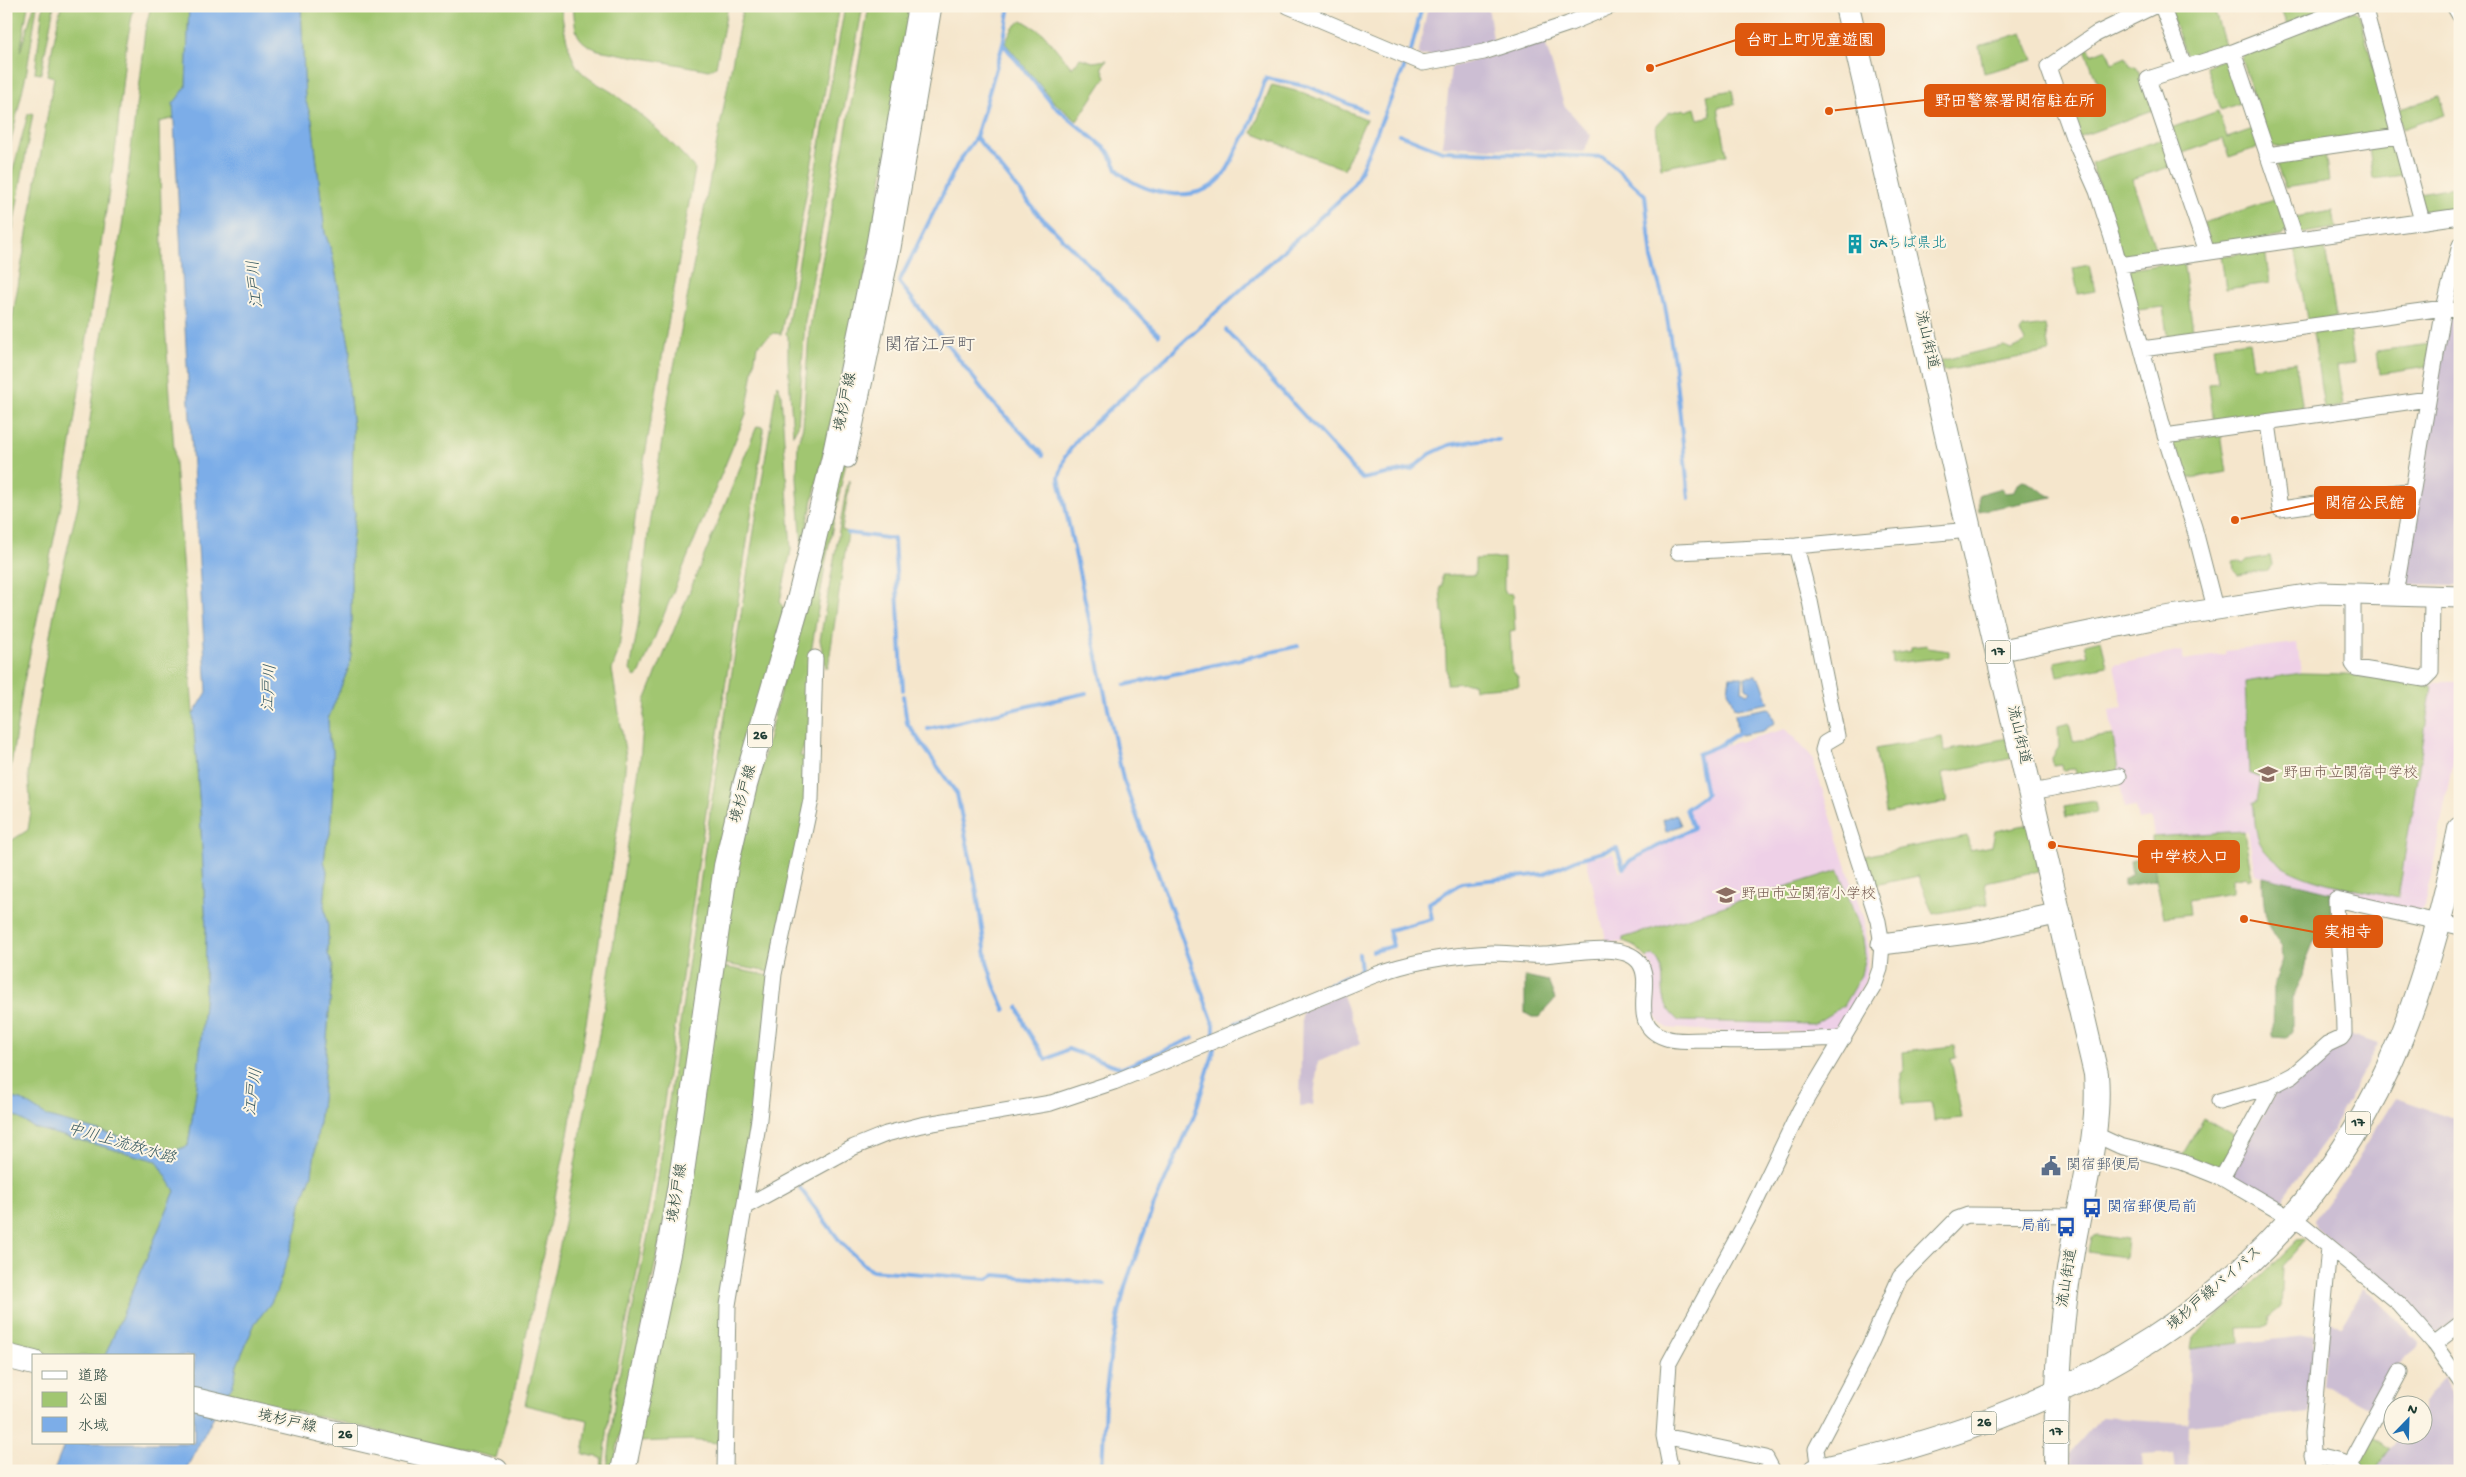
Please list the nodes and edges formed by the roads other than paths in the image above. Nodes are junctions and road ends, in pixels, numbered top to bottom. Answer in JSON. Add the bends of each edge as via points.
{"nodes":[{"id":1,"x":920,"y":6,"type":"edge"},
{"id":2,"x":934,"y":6,"type":"edge"},
{"id":3,"x":1288,"y":6,"type":"edge"},
{"id":4,"x":1612,"y":6,"type":"edge"},
{"id":5,"x":1847,"y":6,"type":"edge"},
{"id":6,"x":2154,"y":6,"type":"edge"},
{"id":7,"x":2162,"y":6,"type":"edge"},
{"id":8,"x":2351,"y":6,"type":"edge"},
{"id":9,"x":2364,"y":6,"type":"edge"},
{"id":10,"x":2454,"y":6,"type":"edge"},
{"id":11,"x":2460,"y":16,"type":"edge"},
{"id":12,"x":2233,"y":52,"type":"junction"},
{"id":13,"x":2185,"y":68,"type":"junction"},
{"id":14,"x":2398,"y":136,"type":"junction"},
{"id":15,"x":2267,"y":155,"type":"junction"},
{"id":16,"x":2460,"y":216,"type":"edge"},
{"id":17,"x":2422,"y":221,"type":"junction"},
{"id":18,"x":2296,"y":239,"type":"junction"},
{"id":19,"x":2460,"y":245,"type":"edge"},
{"id":20,"x":2207,"y":252,"type":"junction"},
{"id":21,"x":2120,"y":265,"type":"junction"},
{"id":22,"x":2444,"y":308,"type":"junction"},
{"id":23,"x":2460,"y":311,"type":"edge"},
{"id":24,"x":2142,"y":349,"type":"junction"},
{"id":25,"x":2428,"y":399,"type":"junction"},
{"id":26,"x":2268,"y":423,"type":"junction"},
{"id":27,"x":2165,"y":436,"type":"junction"},
{"id":28,"x":848,"y":460,"type":"dead end"},
{"id":29,"x":2412,"y":490,"type":"junction"},
{"id":30,"x":1970,"y":530,"type":"junction"},
{"id":31,"x":1796,"y":546,"type":"junction"},
{"id":32,"x":1678,"y":552,"type":"dead end"},
{"id":33,"x":2353,"y":592,"type":"junction"},
{"id":34,"x":2395,"y":594,"type":"junction"},
{"id":35,"x":2460,"y":597,"type":"edge"},
{"id":36,"x":2432,"y":598,"type":"junction"},
{"id":37,"x":2215,"y":608,"type":"junction"},
{"id":38,"x":1998,"y":651,"type":"junction"},
{"id":39,"x":815,"y":658,"type":"dead end"},
{"id":40,"x":2119,"y":776,"type":"dead end"},
{"id":41,"x":2031,"y":792,"type":"junction"},
{"id":42,"x":2460,"y":829,"type":"edge"},
{"id":43,"x":2060,"y":913,"type":"junction"},
{"id":44,"x":2449,"y":925,"type":"edge"},
{"id":45,"x":1882,"y":944,"type":"junction"},
{"id":46,"x":1844,"y":1038,"type":"junction"},
{"id":47,"x":2272,"y":1086,"type":"junction"},
{"id":48,"x":2219,"y":1101,"type":"dead end"},
{"id":49,"x":2094,"y":1134,"type":"junction"},
{"id":50,"x":2222,"y":1178,"type":"junction"},
{"id":51,"x":746,"y":1206,"type":"junction"},
{"id":52,"x":2078,"y":1216,"type":"junction"},
{"id":53,"x":2290,"y":1219,"type":"junction"},
{"id":54,"x":2330,"y":1247,"type":"junction"},
{"id":55,"x":2460,"y":1324,"type":"edge"},
{"id":56,"x":2434,"y":1344,"type":"junction"},
{"id":57,"x":6,"y":1356,"type":"edge"},
{"id":58,"x":32,"y":1362,"type":"edge"},
{"id":59,"x":2400,"y":1372,"type":"dead end"},
{"id":60,"x":2460,"y":1382,"type":"edge"},
{"id":61,"x":2057,"y":1393,"type":"junction"},
{"id":62,"x":195,"y":1400,"type":"edge"},
{"id":63,"x":1664,"y":1436,"type":"junction"},
{"id":64,"x":2312,"y":1454,"type":"junction"},
{"id":65,"x":2352,"y":1469,"type":"edge"},
{"id":66,"x":1817,"y":1470,"type":"edge"},
{"id":67,"x":496,"y":1471,"type":"edge"},
{"id":68,"x":623,"y":1471,"type":"edge"},
{"id":69,"x":725,"y":1471,"type":"edge"},
{"id":70,"x":1670,"y":1471,"type":"edge"},
{"id":71,"x":1773,"y":1471,"type":"edge"},
{"id":72,"x":2056,"y":1471,"type":"edge"},
{"id":73,"x":2314,"y":1471,"type":"edge"}],
"edges":[{"from":1,"to":68,"type":"main road","name":"境杉戸線","number":"26","via":[[878,247],[834,462],[726,866],[670,1244]]},
{"from":2,"to":28,"type":"street","via":[[890,264]]},
{"from":3,"to":4,"type":"street","via":[[1423,63],[1484,52]]},
{"from":5,"to":30,"type":"main road","name":"流山街道","number":"17"},
{"from":6,"to":21,"type":"street","via":[[2096,34],[2048,67],[2097,191]]},
{"from":7,"to":13,"type":"street"},
{"from":8,"to":12,"type":"street"},
{"from":9,"to":14,"type":"street"},
{"from":10,"to":11,"type":"street"},
{"from":12,"to":13,"type":"street"},
{"from":12,"to":15,"type":"street"},
{"from":13,"to":20,"type":"street","via":[[2148,79]]},
{"from":14,"to":15,"type":"street"},
{"from":14,"to":17,"type":"street"},
{"from":15,"to":18,"type":"street"},
{"from":16,"to":17,"type":"street"},
{"from":17,"to":18,"type":"street"},
{"from":18,"to":20,"type":"street"},
{"from":19,"to":22,"type":"street"},
{"from":20,"to":21,"type":"street"},
{"from":21,"to":24,"type":"street"},
{"from":22,"to":23,"type":"street"},
{"from":22,"to":24,"type":"street"},
{"from":22,"to":25,"type":"street"},
{"from":24,"to":27,"type":"street"},
{"from":25,"to":26,"type":"street"},
{"from":25,"to":29,"type":"street"},
{"from":26,"to":27,"type":"street"},
{"from":26,"to":29,"type":"street","via":[[2280,509]]},
{"from":27,"to":37,"type":"street"},
{"from":29,"to":34,"type":"street"},
{"from":30,"to":31,"type":"street"},
{"from":30,"to":38,"type":"main road","name":"流山街道","number":"17"},
{"from":31,"to":32,"type":"street"},
{"from":31,"to":45,"type":"street","via":[[1837,736],[1825,743],[1823,750],[1878,921]]},
{"from":33,"to":34,"type":"street"},
{"from":33,"to":36,"type":"street","via":[[2353,664],[2356,668],[2424,680],[2431,672]]},
{"from":33,"to":37,"type":"street","via":[[2320,593]]},
{"from":34,"to":36,"type":"street"},
{"from":35,"to":36,"type":"street"},
{"from":37,"to":38,"type":"street"},
{"from":38,"to":41,"type":"main road","name":"流山街道","number":"17"},
{"from":39,"to":51,"type":"street","via":[[811,800],[774,974]]},
{"from":40,"to":41,"type":"street"},
{"from":41,"to":43,"type":"main road","name":"流山街道","number":"17"},
{"from":42,"to":44,"type":"main road","name":"境杉戸線バイパス","number":"17"},
{"from":43,"to":45,"type":"street","via":[[1975,932]]},
{"from":43,"to":49,"type":"main road","name":"流山街道","number":"17","via":[[2096,1074],[2098,1096]]},
{"from":44,"to":47,"type":"street","via":[[2336,899],[2344,1034],[2293,1075]]},
{"from":44,"to":53,"type":"main road","name":"境杉戸線バイパス","number":"17","via":[[2376,1092],[2342,1149]]},
{"from":45,"to":46,"type":"street","via":[[1880,969],[1874,986]]},
{"from":46,"to":51,"type":"street","via":[[1758,1042],[1665,1038],[1651,1029],[1644,1015],[1644,973],[1639,962],[1622,952],[1599,950],[1534,956],[1490,954],[1392,968],[1114,1082],[1051,1103],[886,1134],[854,1147]]},
{"from":46,"to":63,"type":"street","via":[[1800,1110],[1748,1220],[1669,1363]]},
{"from":47,"to":48,"type":"street"},
{"from":47,"to":50,"type":"street"},
{"from":49,"to":50,"type":"street","via":[[2120,1146],[2182,1162]]},
{"from":49,"to":52,"type":"main road","name":"流山街道","number":"17"},
{"from":50,"to":53,"type":"street"},
{"from":51,"to":69,"type":"street","via":[[728,1305]]},
{"from":52,"to":61,"type":"main road","name":"流山街道","number":"17","via":[[2059,1343]]},
{"from":52,"to":66,"type":"street","via":[[1968,1215],[1957,1219],[1900,1277],[1862,1362],[1816,1449]]},
{"from":53,"to":54,"type":"street"},
{"from":53,"to":61,"type":"main road","name":"境杉戸線バイパス","number":"17","via":[[2248,1264],[2184,1319],[2122,1360]]},
{"from":54,"to":56,"type":"street","via":[[2398,1303]]},
{"from":54,"to":64,"type":"street"},
{"from":55,"to":56,"type":"street"},
{"from":56,"to":60,"type":"street"},
{"from":57,"to":58,"type":"main road"},
{"from":59,"to":65,"type":"street"},
{"from":61,"to":66,"type":"main road","name":"境杉戸線バイパス","number":"26","via":[[1976,1426]]},
{"from":61,"to":72,"type":"main road","name":"流山街道","number":"17"},
{"from":62,"to":67,"type":"main road","name":"境杉戸線","number":"26"},
{"from":63,"to":70,"type":"street"},
{"from":63,"to":71,"type":"street","via":[[1766,1458]]},
{"from":64,"to":65,"type":"street","via":[[2341,1462]]},
{"from":64,"to":73,"type":"street"}]}
